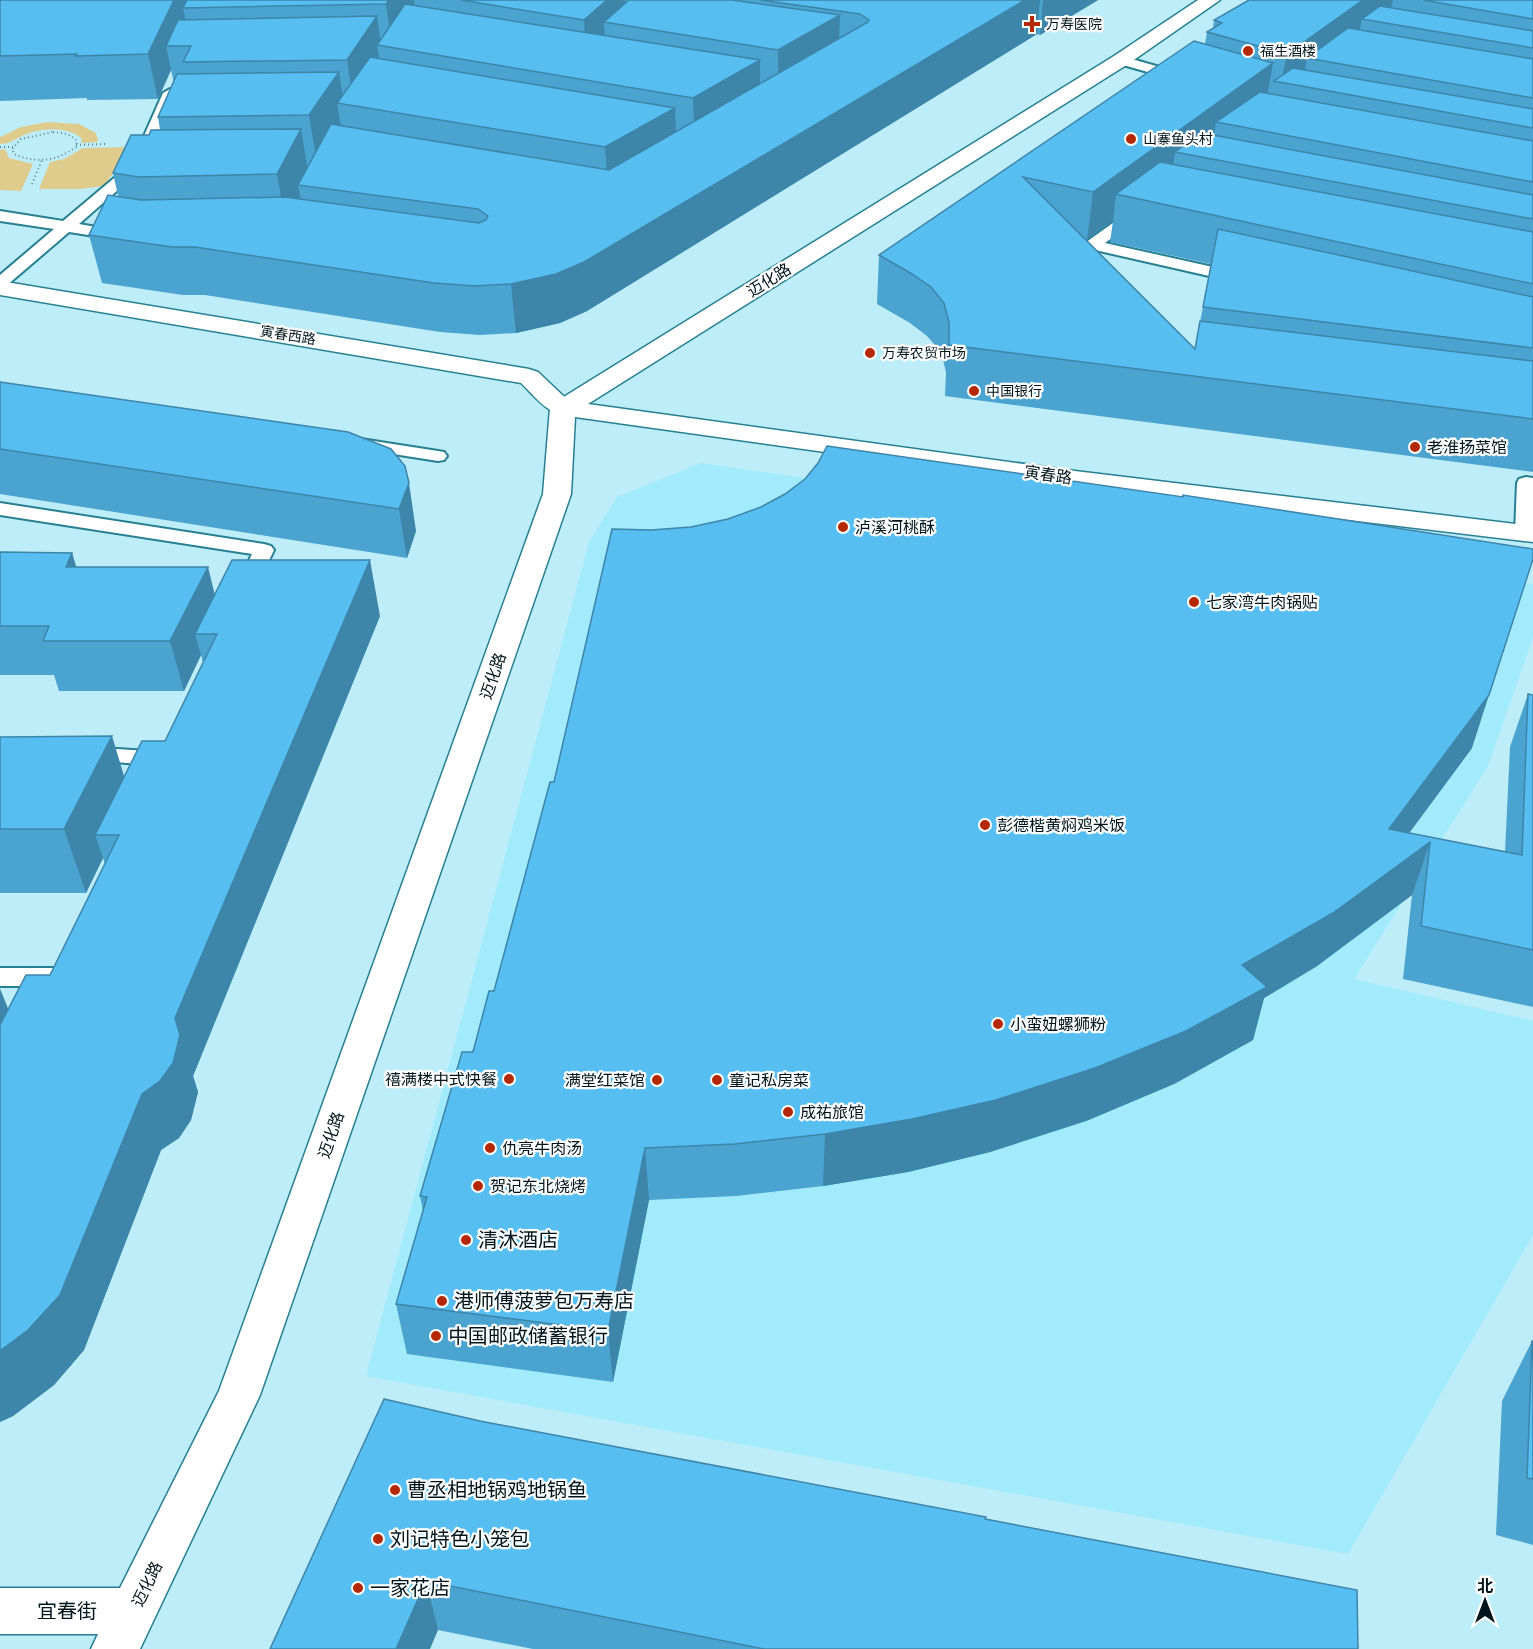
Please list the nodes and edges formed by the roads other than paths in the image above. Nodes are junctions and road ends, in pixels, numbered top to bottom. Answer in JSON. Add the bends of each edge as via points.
{"nodes":[{"id":1,"x":1211,"y":0,"type":"edge"},
{"id":2,"x":1121,"y":60,"type":"junction"},
{"id":3,"x":178,"y":75,"type":"edge"},
{"id":4,"x":1201,"y":83,"type":"edge"},
{"id":5,"x":146,"y":178,"type":"edge"},
{"id":6,"x":122,"y":179,"type":"junction"},
{"id":7,"x":1151,"y":202,"type":"edge"},
{"id":8,"x":0,"y":216,"type":"edge"},
{"id":9,"x":66,"y":227,"type":"junction"},
{"id":10,"x":130,"y":237,"type":"edge"},
{"id":11,"x":1092,"y":245,"type":"junction"},
{"id":12,"x":1100,"y":280,"type":"edge"},
{"id":13,"x":1254,"y":281,"type":"edge"},
{"id":14,"x":0,"y":283,"type":"edge"},
{"id":15,"x":0,"y":288,"type":"edge"},
{"id":16,"x":563,"y":408,"type":"junction"},
{"id":17,"x":344,"y":442,"type":"edge"},
{"id":18,"x":438,"y":456,"type":"dead end"},
{"id":19,"x":1533,"y":484,"type":"edge"},
{"id":20,"x":0,"y":509,"type":"edge"},
{"id":21,"x":1529,"y":534,"type":"edge"},
{"id":22,"x":237,"y":599,"type":"edge"},
{"id":23,"x":173,"y":739,"type":"edge"},
{"id":24,"x":70,"y":752,"type":"edge"},
{"id":25,"x":163,"y":759,"type":"junction"},
{"id":26,"x":153,"y":780,"type":"edge"},
{"id":27,"x":0,"y":977,"type":"edge"},
{"id":28,"x":59,"y":977,"type":"edge"},
{"id":29,"x":0,"y":1611,"type":"edge"},
{"id":30,"x":124,"y":1630,"type":"edge"}],
"edges":[{"from":1,"to":2,"type":"street","name":"迈化路"},
{"from":2,"to":4,"type":"lane"},
{"from":2,"to":16,"type":"street","name":"迈化路"},
{"from":3,"to":6,"type":"lane","via":[[163,122],[138,165]]},
{"from":5,"to":6,"type":"lane"},
{"from":6,"to":9,"type":"lane"},
{"from":7,"to":11,"type":"lane"},
{"from":8,"to":9,"type":"lane"},
{"from":9,"to":10,"type":"lane"},
{"from":9,"to":14,"type":"lane"},
{"from":11,"to":12,"type":"lane","via":[[1077,256]]},
{"from":11,"to":13,"type":"lane"},
{"from":15,"to":16,"type":"street","name":"寅春西路","via":[[529,377]]},
{"from":16,"to":21,"type":"street","name":"寅春路","via":[[1064,477]]},
{"from":16,"to":30,"type":"street","name":"迈化路","via":[[557,494],[239,1395]]},
{"from":17,"to":18,"type":"lane"},
{"from":19,"to":21,"type":"lane","via":[[1526,483]]},
{"from":20,"to":22,"type":"lane","via":[[264,550]]},
{"from":23,"to":25,"type":"lane"},
{"from":24,"to":25,"type":"lane"},
{"from":25,"to":26,"type":"lane"},
{"from":27,"to":28,"type":"lane"},
{"from":29,"to":30,"type":"street","name":"宜春街"}]}
